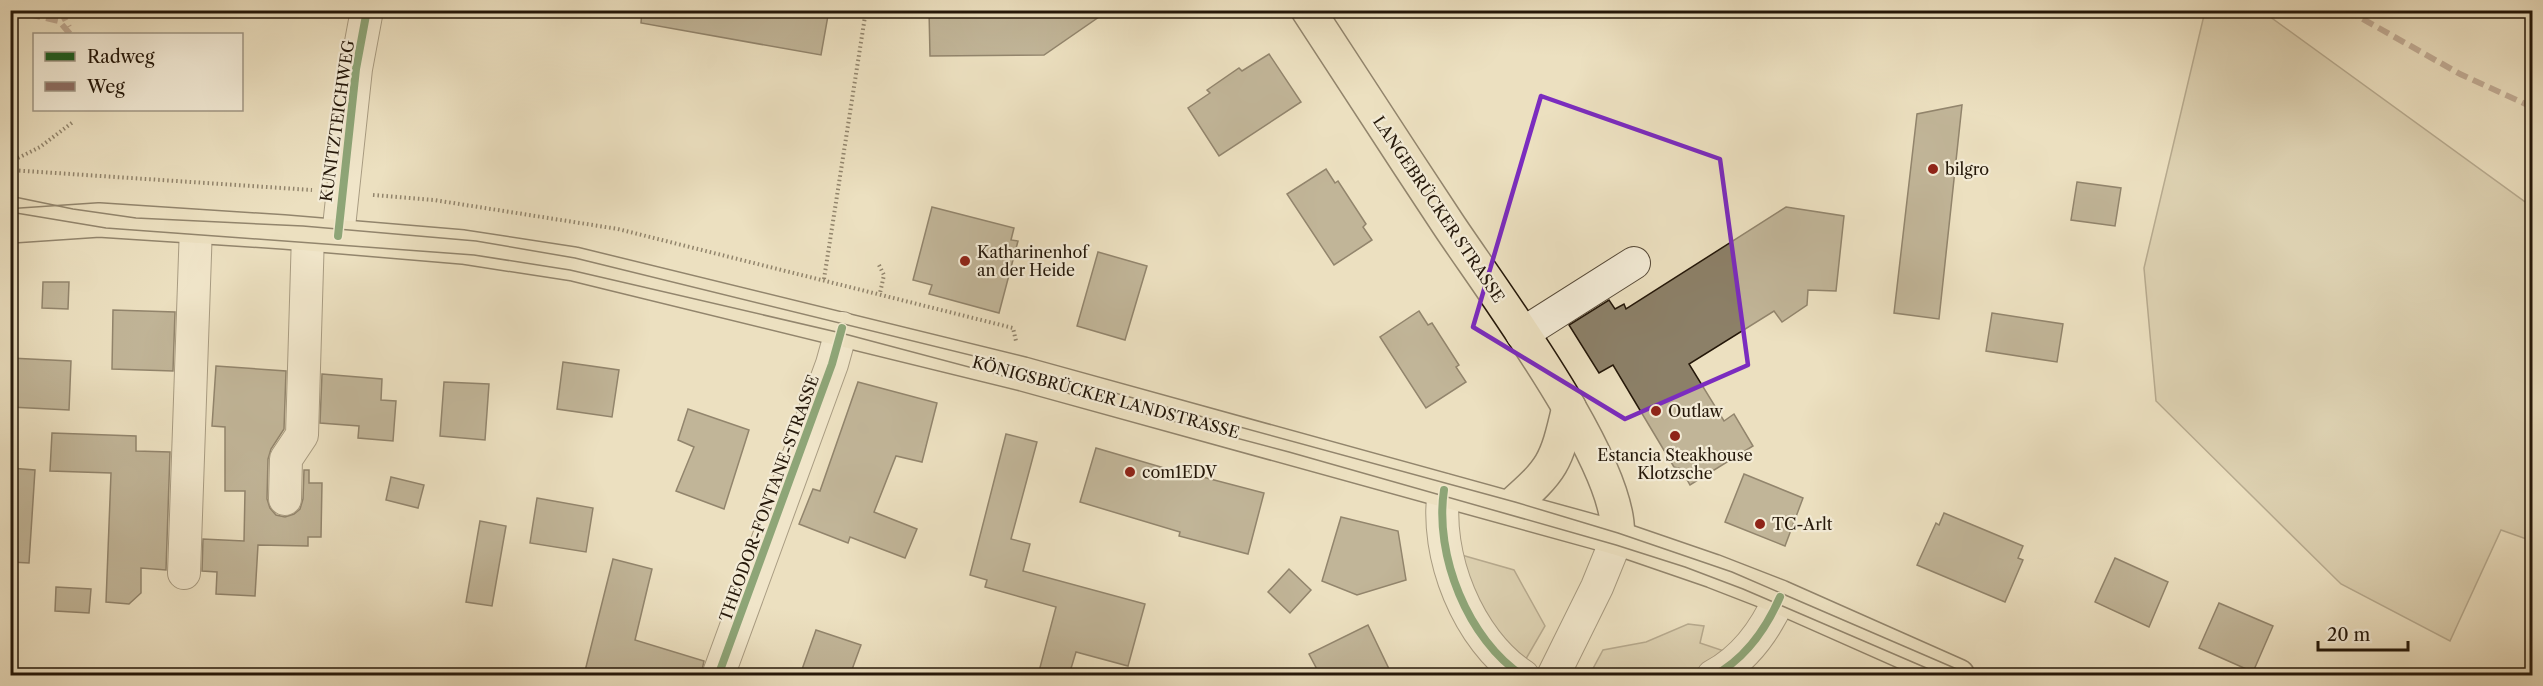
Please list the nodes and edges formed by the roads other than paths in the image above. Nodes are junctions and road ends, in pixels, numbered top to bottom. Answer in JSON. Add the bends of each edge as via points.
{"nodes":[{"id":1,"x":367,"y":10,"type":"edge"},
{"id":2,"x":1308,"y":10,"type":"edge"},
{"id":3,"x":10,"y":226,"type":"edge"},
{"id":4,"x":196,"y":226,"type":"junction"},
{"id":5,"x":322,"y":235,"type":"junction"},
{"id":6,"x":1634,"y":263,"type":"dead end"},
{"id":7,"x":842,"y":328,"type":"junction"},
{"id":8,"x":1522,"y":334,"type":"junction"},
{"id":9,"x":1569,"y":407,"type":"junction"},
{"id":10,"x":1444,"y":490,"type":"junction"},
{"id":11,"x":285,"y":499,"type":"dead end"},
{"id":12,"x":1510,"y":507,"type":"junction"},
{"id":13,"x":1617,"y":538,"type":"junction"},
{"id":14,"x":184,"y":573,"type":"dead end"},
{"id":15,"x":1780,"y":597,"type":"junction"},
{"id":16,"x":1554,"y":674,"type":"edge"},
{"id":17,"x":718,"y":675,"type":"edge"},
{"id":18,"x":1523,"y":675,"type":"edge"},
{"id":19,"x":1713,"y":675,"type":"edge"},
{"id":20,"x":1958,"y":675,"type":"edge"}],
"edges":[{"from":1,"to":5,"type":"street","name":"KUNITZTEICHWEG"},
{"from":2,"to":8,"type":"main road","name":"LANGEBRÜCKER STRASSE"},
{"from":3,"to":4,"type":"main road","name":"KÖNIGSBRÜCKER LANDSTRASSE","via":[[99,220]]},
{"from":4,"to":5,"type":"main road","name":"KÖNIGSBRÜCKER LANDSTRASSE"},
{"from":4,"to":14,"type":"street"},
{"from":5,"to":7,"type":"main road","name":"KÖNIGSBRÜCKER LANDSTRASSE","via":[[463,247],[574,264]]},
{"from":5,"to":11,"type":"street","name":"KUNITZTEICHWEG","via":[[302,435],[286,459]]},
{"from":6,"to":8,"type":"street"},
{"from":7,"to":10,"type":"main road","name":"KÖNIGSBRÜCKER LANDSTRASSE"},
{"from":7,"to":17,"type":"street","name":"THEODOR-FONTANE-STRASSE"},
{"from":8,"to":9,"type":"main road","name":"LANGEBRÜCKER STRASSE"},
{"from":9,"to":12,"type":"main road","via":[[1556,457],[1548,471]]},
{"from":9,"to":13,"type":"main road","name":"LANGEBRÜCKER STRASSE","via":[[1608,487]]},
{"from":10,"to":12,"type":"main road","name":"KÖNIGSBRÜCKER LANDSTRASSE"},
{"from":10,"to":18,"type":"street","via":[[1442,510],[1449,560],[1466,609],[1488,644]]},
{"from":12,"to":13,"type":"main road","name":"KÖNIGSBRÜCKER LANDSTRASSE"},
{"from":13,"to":15,"type":"main road","name":"KÖNIGSBRÜCKER LANDSTRASSE"},
{"from":13,"to":16,"type":"street"},
{"from":15,"to":19,"type":"street","via":[[1766,625],[1745,652]]},
{"from":15,"to":20,"type":"main road","name":"KÖNIGSBRÜCKER LANDSTRASSE"}]}
